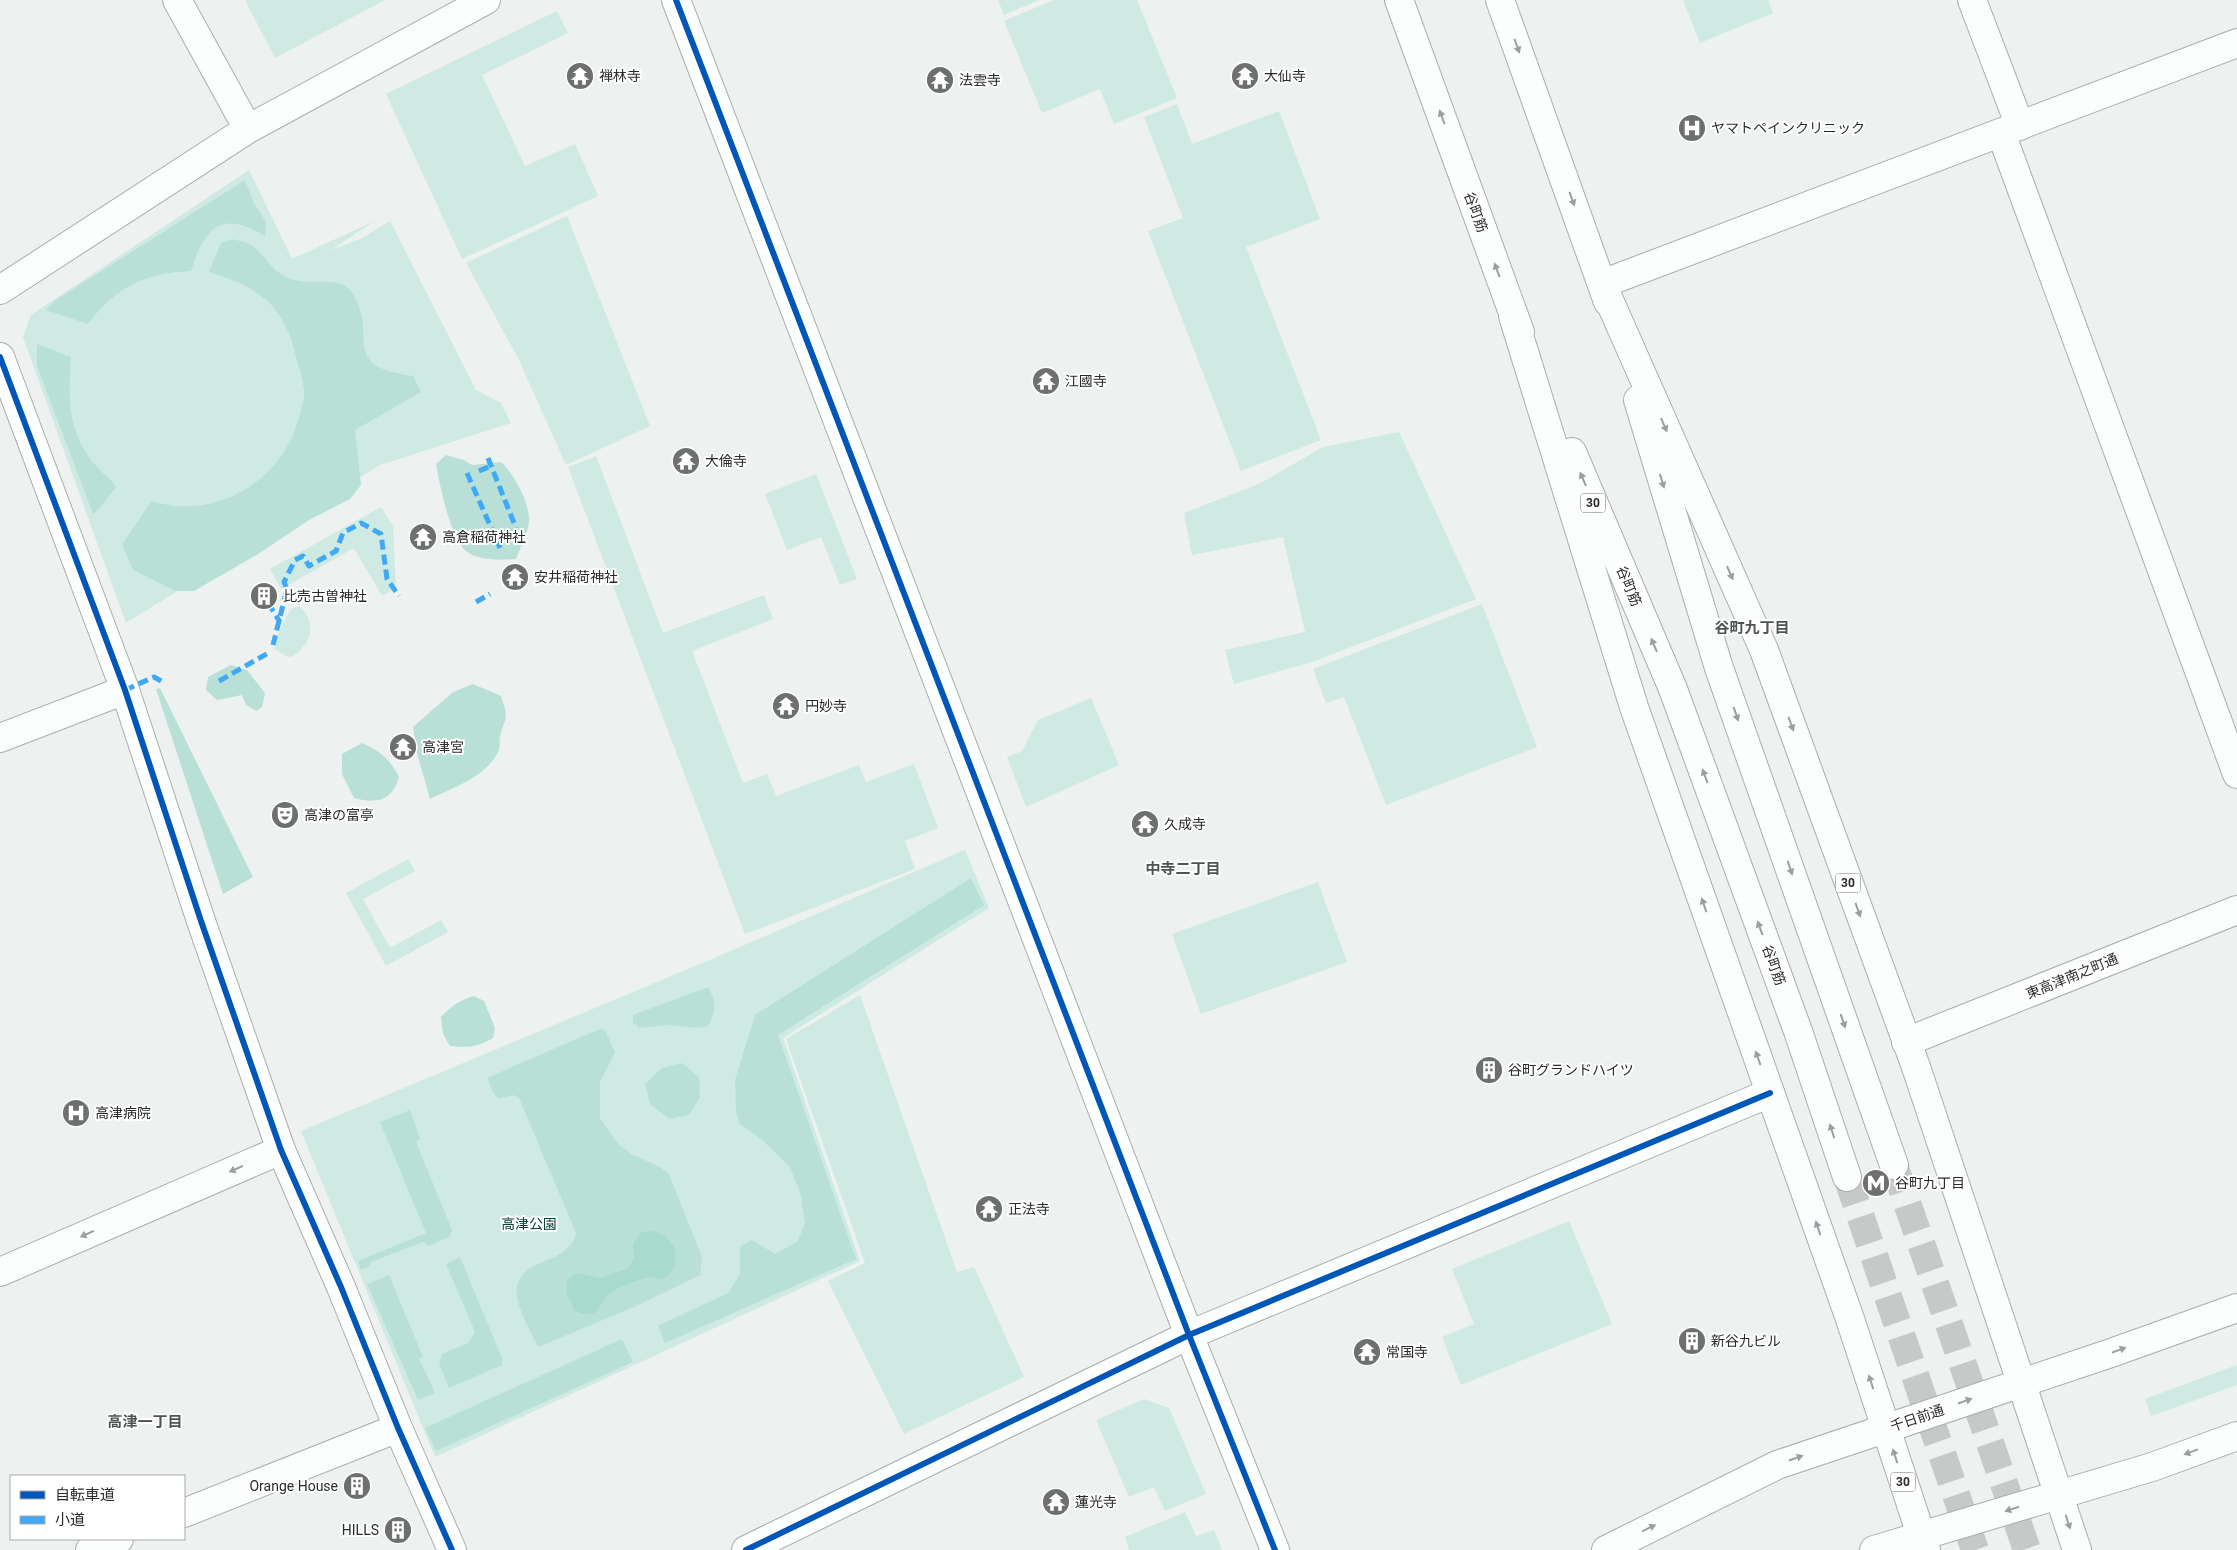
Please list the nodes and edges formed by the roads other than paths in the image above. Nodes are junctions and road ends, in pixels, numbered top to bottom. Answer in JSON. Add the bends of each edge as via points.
{"nodes":[{"id":1,"x":177,"y":0,"type":"edge"},
{"id":2,"x":486,"y":0,"type":"edge"},
{"id":3,"x":676,"y":0,"type":"edge"},
{"id":4,"x":1399,"y":0,"type":"edge"},
{"id":5,"x":1500,"y":0,"type":"edge"},
{"id":6,"x":1972,"y":0,"type":"edge"},
{"id":7,"x":2237,"y":43,"type":"edge"},
{"id":8,"x":248,"y":129,"type":"junction"},
{"id":9,"x":2010,"y":130,"type":"junction"},
{"id":10,"x":1602,"y":284,"type":"junction"},
{"id":11,"x":0,"y":290,"type":"edge"},
{"id":12,"x":1513,"y":316,"type":"junction"},
{"id":13,"x":0,"y":357,"type":"edge"},
{"id":14,"x":125,"y":690,"type":"junction"},
{"id":15,"x":0,"y":738,"type":"edge"},
{"id":16,"x":2237,"y":774,"type":"edge"},
{"id":17,"x":2237,"y":910,"type":"edge"},
{"id":18,"x":1906,"y":1042,"type":"junction"},
{"id":19,"x":1770,"y":1093,"type":"junction"},
{"id":20,"x":281,"y":1150,"type":"junction"},
{"id":21,"x":1894,"y":1164,"type":"tunnel mouth"},
{"id":22,"x":1847,"y":1177,"type":"tunnel mouth"},
{"id":23,"x":0,"y":1272,"type":"edge"},
{"id":24,"x":2237,"y":1308,"type":"edge"},
{"id":25,"x":1189,"y":1335,"type":"junction"},
{"id":26,"x":2022,"y":1382,"type":"junction"},
{"id":27,"x":398,"y":1428,"type":"junction"},
{"id":28,"x":1886,"y":1428,"type":"junction"},
{"id":29,"x":2237,"y":1436,"type":"edge"},
{"id":30,"x":2059,"y":1495,"type":"junction"},
{"id":31,"x":185,"y":1513,"type":"edge"},
{"id":32,"x":115,"y":1540,"type":"edge"},
{"id":33,"x":1923,"y":1543,"type":"edge"},
{"id":34,"x":90,"y":1550,"type":"edge"},
{"id":35,"x":452,"y":1550,"type":"edge"},
{"id":36,"x":746,"y":1550,"type":"edge"},
{"id":37,"x":1275,"y":1550,"type":"edge"},
{"id":38,"x":1606,"y":1550,"type":"edge"},
{"id":39,"x":1874,"y":1550,"type":"edge"},
{"id":40,"x":2077,"y":1550,"type":"edge"}],
"edges":[{"from":1,"to":8,"type":"street"},
{"from":2,"to":8,"type":"street"},
{"from":3,"to":25,"type":"street"},
{"from":12,"to":4,"type":"street","name":"谷町筋","number":"30","one_way":true},
{"from":5,"to":10,"type":"street","number":"30","one_way":true},
{"from":6,"to":9,"type":"street"},
{"from":7,"to":9,"type":"street"},
{"from":8,"to":11,"type":"street"},
{"from":9,"to":10,"type":"street"},
{"from":9,"to":16,"type":"street"},
{"from":10,"to":18,"type":"street","number":"30","one_way":true,"via":[[1764,650]]},
{"from":10,"to":21,"type":"street","number":"30","one_way":true,"via":[[1719,668]]},
{"from":19,"to":12,"type":"street","number":"30","one_way":true,"via":[[1634,706]]},
{"from":22,"to":12,"type":"street","name":"谷町筋","number":"30","one_way":true,"via":[[1799,1034],[1673,690]]},
{"from":13,"to":14,"type":"street"},
{"from":14,"to":15,"type":"street"},
{"from":14,"to":20,"type":"street","via":[[200,921]]},
{"from":17,"to":18,"type":"street","name":"東高津南之町通"},
{"from":18,"to":26,"type":"street","number":"30"},
{"from":19,"to":25,"type":"street"},
{"from":28,"to":19,"type":"street","number":"30","one_way":true},
{"from":20,"to":23,"type":"street","one_way":true},
{"from":20,"to":27,"type":"street"},
{"from":26,"to":24,"type":"street","name":"千日前通","one_way":true},
{"from":25,"to":36,"type":"street"},
{"from":25,"to":37,"type":"street"},
{"from":28,"to":26,"type":"street","name":"千日前通","one_way":true},
{"from":26,"to":30,"type":"street","number":"30"},
{"from":27,"to":31,"type":"street"},
{"from":27,"to":35,"type":"street"},
{"from":33,"to":28,"type":"street","number":"30","one_way":true},
{"from":38,"to":28,"type":"street","name":"千日前通","one_way":true,"via":[[1777,1465]]},
{"from":29,"to":30,"type":"street","one_way":true,"via":[[2152,1467]]},
{"from":30,"to":33,"type":"street","one_way":true},
{"from":30,"to":40,"type":"street","number":"30","one_way":true},
{"from":32,"to":34,"type":"street"},
{"from":33,"to":39,"type":"street"}]}
